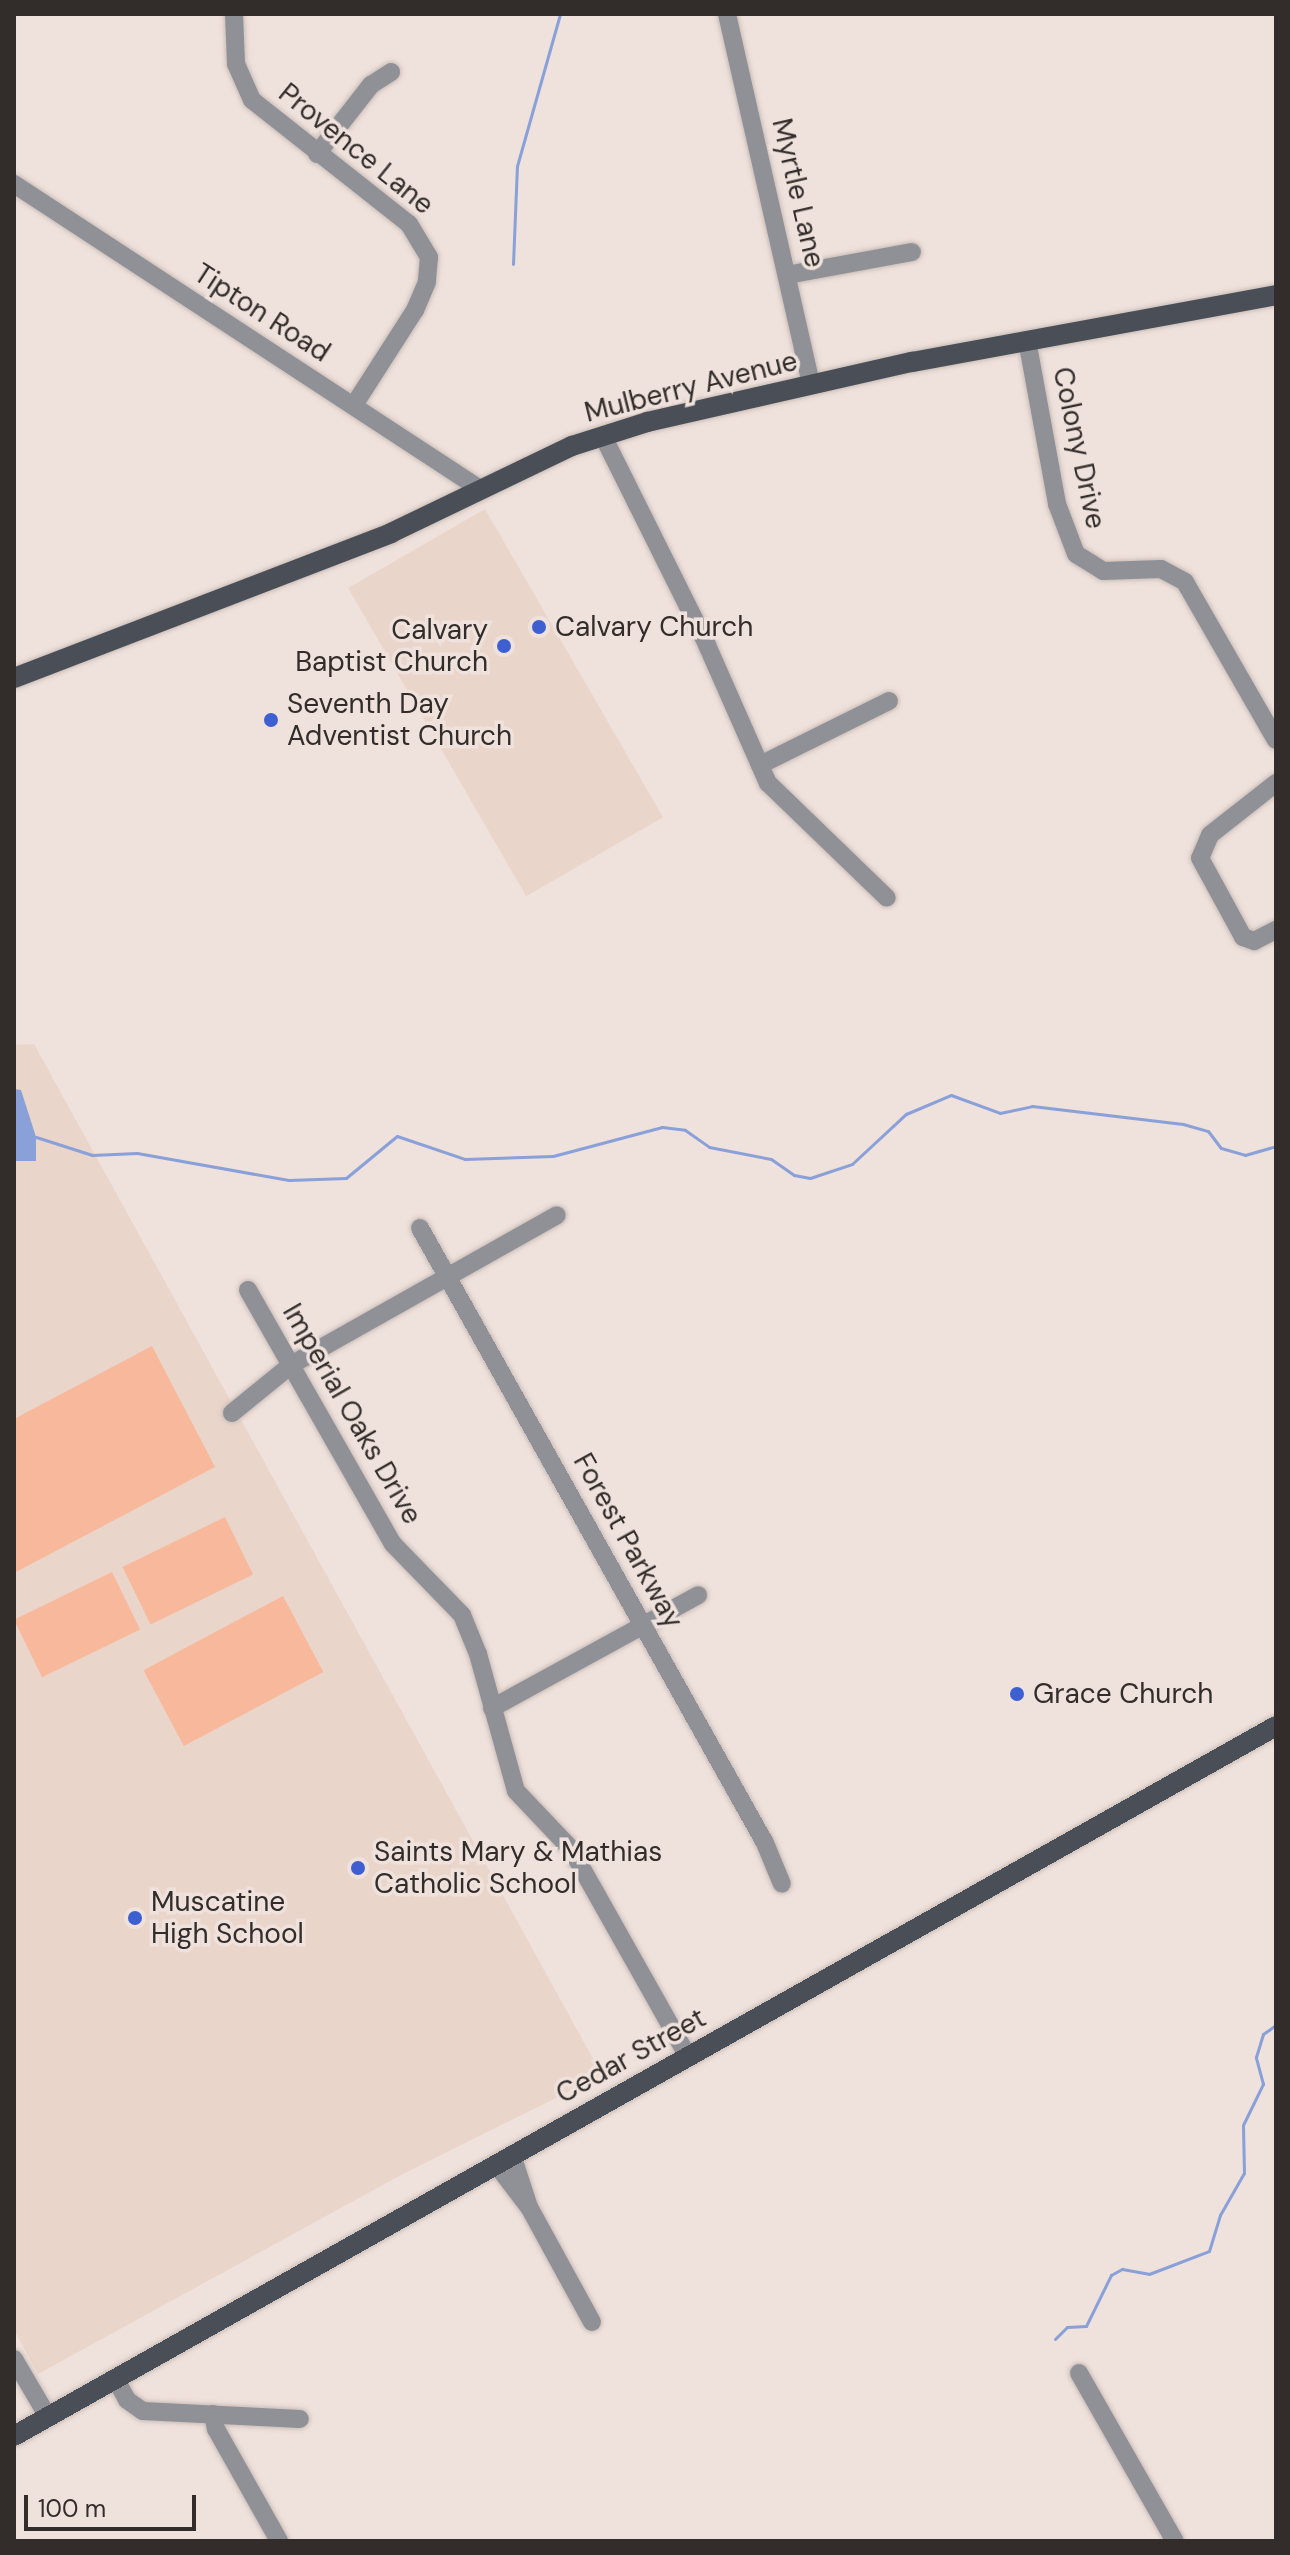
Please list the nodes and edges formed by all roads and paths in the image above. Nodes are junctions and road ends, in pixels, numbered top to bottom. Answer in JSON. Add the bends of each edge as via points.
{"nodes":[{"id":1,"x":234,"y":14,"type":"edge"},
{"id":2,"x":727,"y":14,"type":"edge"},
{"id":3,"x":391,"y":72,"type":"dead end"},
{"id":4,"x":317,"y":154,"type":"junction"},
{"id":5,"x":14,"y":184,"type":"edge"},
{"id":6,"x":912,"y":252,"type":"dead end"},
{"id":7,"x":787,"y":275,"type":"junction"},
{"id":8,"x":1276,"y":295,"type":"edge"},
{"id":9,"x":1027,"y":340,"type":"junction"},
{"id":10,"x":811,"y":385,"type":"junction"},
{"id":11,"x":354,"y":405,"type":"junction"},
{"id":12,"x":603,"y":436,"type":"junction"},
{"id":13,"x":480,"y":489,"type":"junction"},
{"id":14,"x":14,"y":678,"type":"edge"},
{"id":15,"x":889,"y":701,"type":"dead end"},
{"id":16,"x":1276,"y":740,"type":"edge"},
{"id":17,"x":760,"y":765,"type":"junction"},
{"id":18,"x":1276,"y":783,"type":"edge"},
{"id":19,"x":887,"y":898,"type":"dead end"},
{"id":20,"x":1276,"y":930,"type":"edge"},
{"id":21,"x":557,"y":1215,"type":"dead end"},
{"id":22,"x":420,"y":1228,"type":"dead end"},
{"id":23,"x":448,"y":1278,"type":"junction"},
{"id":24,"x":248,"y":1290,"type":"dead end"},
{"id":25,"x":291,"y":1365,"type":"junction"},
{"id":26,"x":232,"y":1413,"type":"dead end"},
{"id":27,"x":698,"y":1595,"type":"dead end"},
{"id":28,"x":643,"y":1625,"type":"junction"},
{"id":29,"x":492,"y":1708,"type":"junction"},
{"id":30,"x":1276,"y":1726,"type":"edge"},
{"id":31,"x":782,"y":1884,"type":"dead end"},
{"id":32,"x":688,"y":2057,"type":"junction"},
{"id":33,"x":504,"y":2160,"type":"junction"},
{"id":34,"x":592,"y":2322,"type":"dead end"},
{"id":35,"x":14,"y":2359,"type":"edge"},
{"id":36,"x":1079,"y":2373,"type":"dead end"},
{"id":37,"x":115,"y":2378,"type":"junction"},
{"id":38,"x":213,"y":2414,"type":"junction"},
{"id":39,"x":48,"y":2417,"type":"junction"},
{"id":40,"x":300,"y":2419,"type":"dead end"},
{"id":41,"x":14,"y":2436,"type":"edge"},
{"id":42,"x":279,"y":2541,"type":"edge"},
{"id":43,"x":1175,"y":2541,"type":"edge"}],
"edges":[{"from":1,"to":4,"type":"street","name":"Provence Lane","via":[[236,64],[246,91]]},
{"from":2,"to":7,"type":"street","name":"Myrtle Lane"},
{"from":3,"to":4,"type":"street","via":[[371,85]]},
{"from":4,"to":11,"type":"street","name":"Provence Lane","via":[[409,224],[429,257],[427,282],[415,310]]},
{"from":5,"to":11,"type":"street","name":"Tipton Road"},
{"from":6,"to":7,"type":"street"},
{"from":7,"to":10,"type":"street","name":"Myrtle Lane"},
{"from":8,"to":9,"type":"main road","name":"Mulberry Avenue"},
{"from":9,"to":10,"type":"main road","name":"Mulberry Avenue"},
{"from":9,"to":16,"type":"street","name":"Colony Drive","via":[[1057,504],[1076,554],[1103,571],[1161,569],[1185,582]]},
{"from":10,"to":12,"type":"main road","name":"Mulberry Avenue"},
{"from":11,"to":13,"type":"street","name":"Tipton Road"},
{"from":12,"to":13,"type":"main road","name":"Mulberry Avenue"},
{"from":12,"to":17,"type":"street"},
{"from":13,"to":14,"type":"main road","name":"Mulberry Avenue","via":[[391,533]]},
{"from":15,"to":17,"type":"street"},
{"from":17,"to":19,"type":"street","via":[[779,796]]},
{"from":18,"to":20,"type":"street","via":[[1210,835],[1200,858],[1243,937],[1254,941]]},
{"from":21,"to":23,"type":"street"},
{"from":22,"to":23,"type":"street","name":"Forest Parkway"},
{"from":23,"to":25,"type":"street"},
{"from":23,"to":28,"type":"street","name":"Forest Parkway"},
{"from":24,"to":25,"type":"street","name":"Imperial Oaks Drive"},
{"from":25,"to":26,"type":"street"},
{"from":25,"to":29,"type":"street","name":"Imperial Oaks Drive","via":[[393,1544],[462,1615]]},
{"from":27,"to":28,"type":"street"},
{"from":28,"to":29,"type":"street"},
{"from":28,"to":31,"type":"street","name":"Forest Parkway","via":[[765,1843]]},
{"from":29,"to":32,"type":"street","name":"Imperial Oaks Drive","via":[[516,1791],[571,1849]]},
{"from":30,"to":32,"type":"main road","name":"Cedar Street"},
{"from":32,"to":33,"type":"main road","name":"Cedar Street"},
{"from":33,"to":34,"type":"street"},
{"from":33,"to":37,"type":"main road","name":"Cedar Street"},
{"from":35,"to":39,"type":"street"},
{"from":36,"to":43,"type":"street"},
{"from":37,"to":38,"type":"street","via":[[134,2408]]},
{"from":37,"to":39,"type":"main road","name":"Cedar Street"},
{"from":38,"to":40,"type":"street"},
{"from":38,"to":42,"type":"street","via":[[216,2429]]},
{"from":39,"to":41,"type":"main road","name":"Cedar Street"}]}
